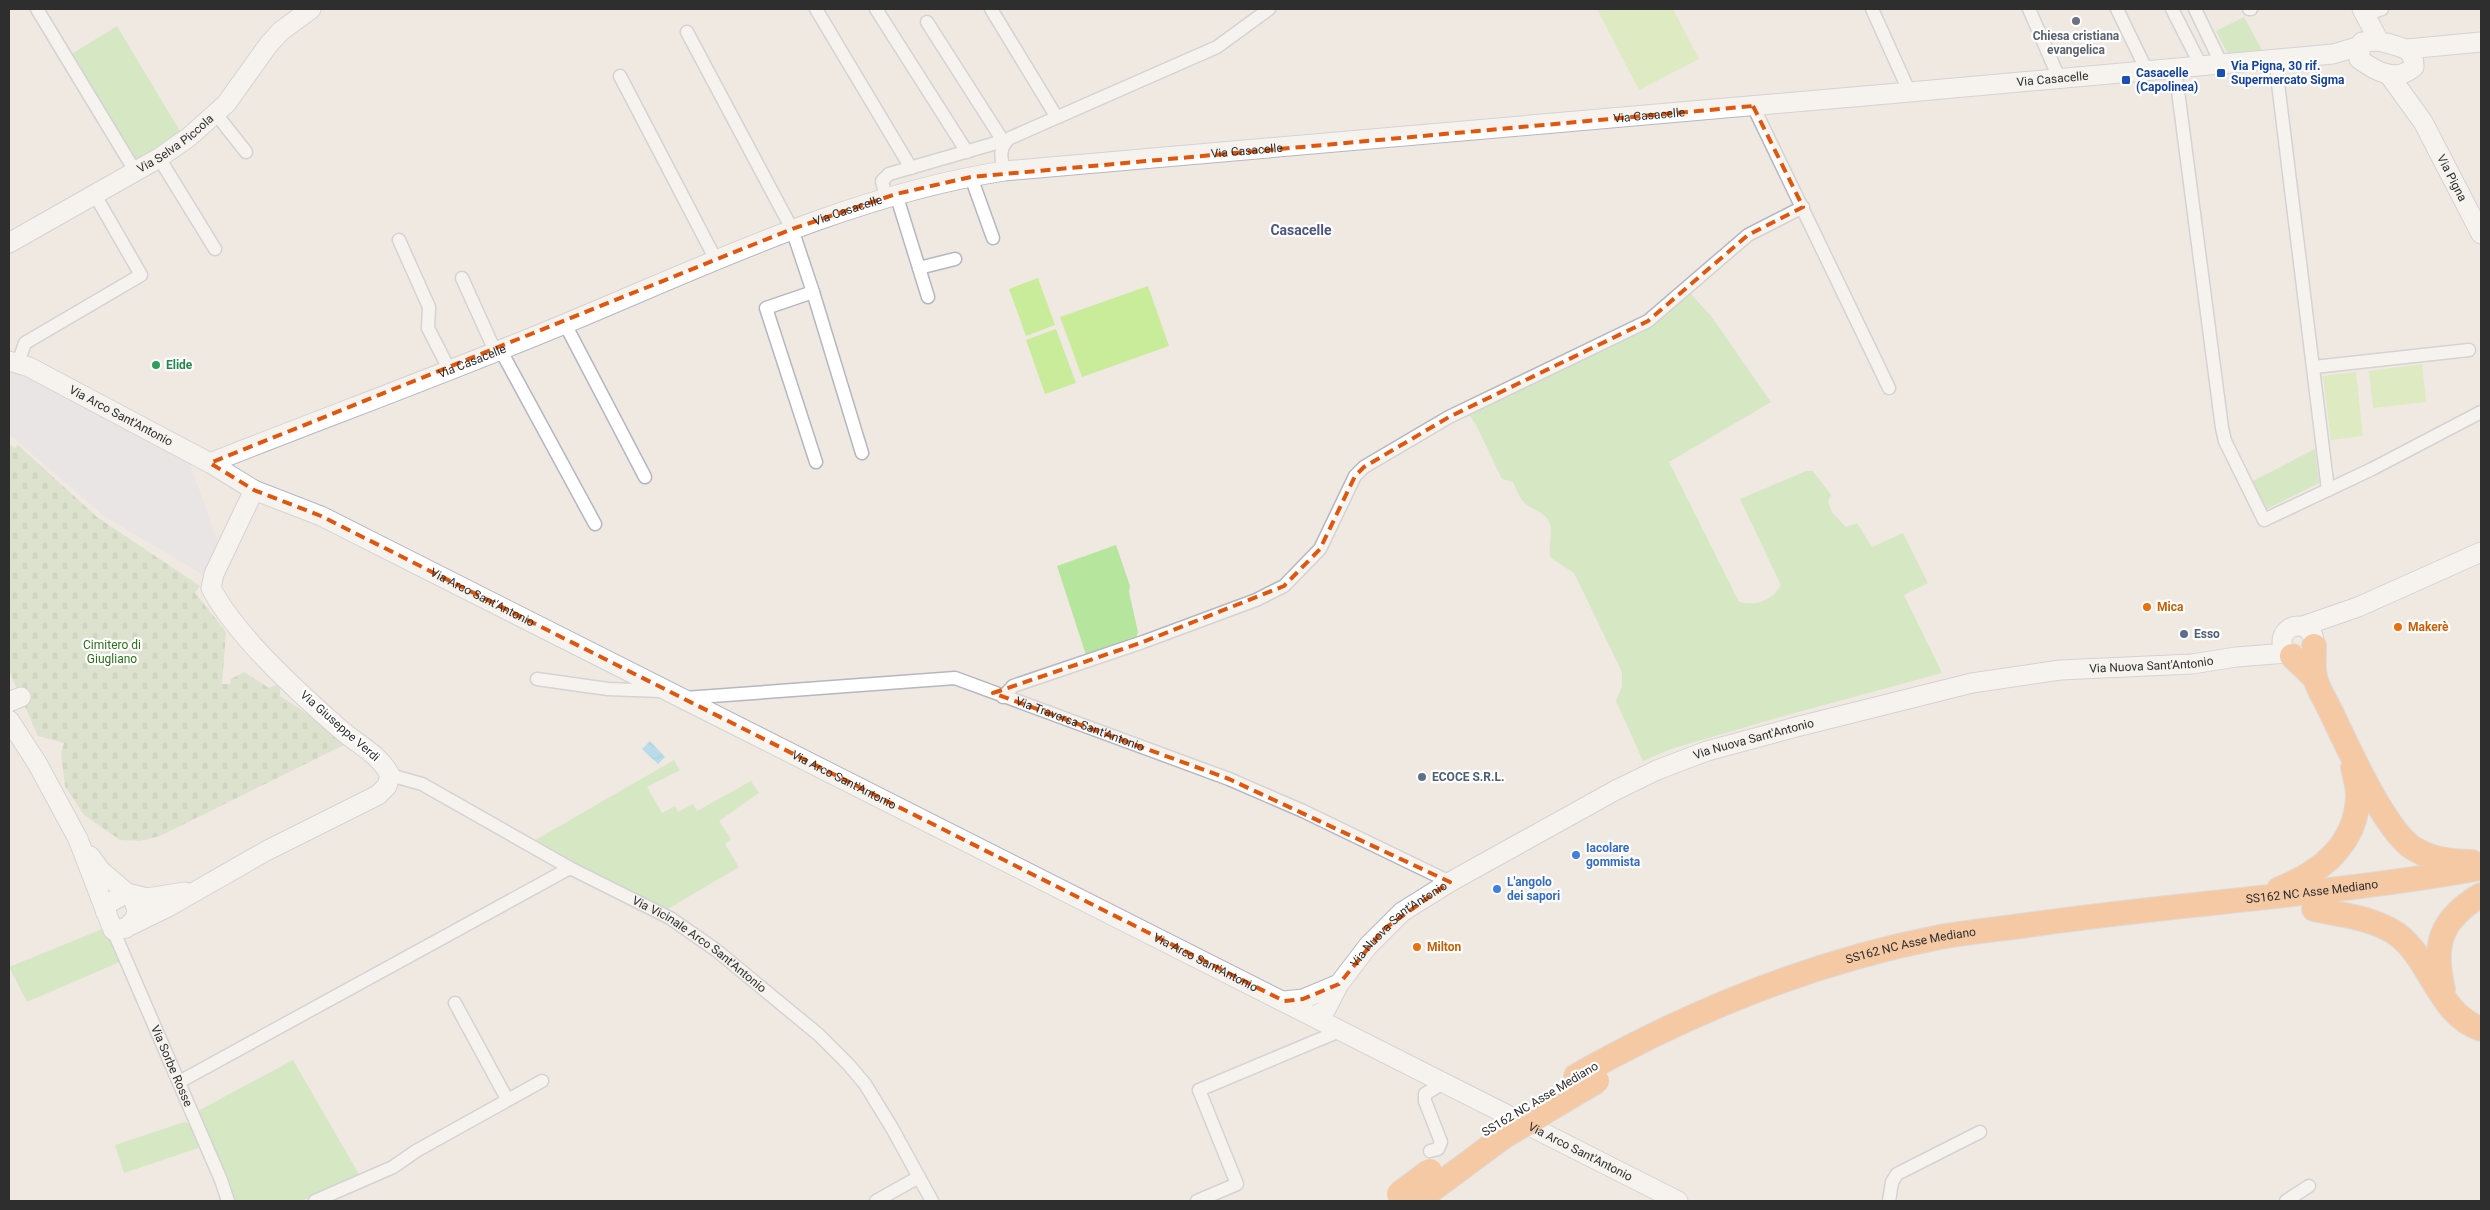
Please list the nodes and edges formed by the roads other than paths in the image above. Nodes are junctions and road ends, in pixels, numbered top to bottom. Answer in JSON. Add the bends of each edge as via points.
{"nodes":[{"id":1,"x":37,"y":9,"type":"edge"},
{"id":2,"x":311,"y":9,"type":"edge"},
{"id":3,"x":816,"y":9,"type":"edge"},
{"id":4,"x":876,"y":9,"type":"edge"},
{"id":5,"x":991,"y":9,"type":"edge"},
{"id":6,"x":1269,"y":9,"type":"edge"},
{"id":7,"x":1872,"y":9,"type":"edge"},
{"id":8,"x":2029,"y":9,"type":"edge"},
{"id":9,"x":2117,"y":9,"type":"edge"},
{"id":10,"x":2172,"y":9,"type":"edge"},
{"id":11,"x":2195,"y":9,"type":"edge"},
{"id":12,"x":2364,"y":10,"type":"edge"},
{"id":13,"x":928,"y":22,"type":"dead end"},
{"id":14,"x":687,"y":32,"type":"dead end"},
{"id":15,"x":2481,"y":42,"type":"edge"},
{"id":16,"x":2443,"y":46,"type":"junction"},
{"id":17,"x":2365,"y":47,"type":"junction"},
{"id":18,"x":2407,"y":49,"type":"junction"},
{"id":19,"x":2275,"y":59,"type":"junction"},
{"id":20,"x":2222,"y":64,"type":"junction"},
{"id":21,"x":2201,"y":66,"type":"junction"},
{"id":22,"x":2175,"y":68,"type":"junction"},
{"id":23,"x":2412,"y":69,"type":"junction"},
{"id":24,"x":2147,"y":70,"type":"junction"},
{"id":25,"x":2389,"y":75,"type":"junction"},
{"id":26,"x":620,"y":76,"type":"dead end"},
{"id":27,"x":2059,"y":78,"type":"junction"},
{"id":28,"x":1909,"y":91,"type":"junction"},
{"id":29,"x":1753,"y":106,"type":"junction"},
{"id":30,"x":216,"y":114,"type":"junction"},
{"id":31,"x":1056,"y":116,"type":"junction"},
{"id":32,"x":2423,"y":122,"type":"junction"},
{"id":33,"x":1004,"y":142,"type":"junction"},
{"id":34,"x":246,"y":152,"type":"dead end"},
{"id":35,"x":967,"y":152,"type":"junction"},
{"id":36,"x":158,"y":158,"type":"junction"},
{"id":37,"x":911,"y":168,"type":"junction"},
{"id":38,"x":1004,"y":171,"type":"junction"},
{"id":39,"x":135,"y":172,"type":"junction"},
{"id":40,"x":971,"y":177,"type":"junction"},
{"id":41,"x":95,"y":195,"type":"junction"},
{"id":42,"x":891,"y":196,"type":"junction"},
{"id":43,"x":1803,"y":207,"type":"junction"},
{"id":44,"x":792,"y":229,"type":"junction"},
{"id":45,"x":2481,"y":234,"type":"edge"},
{"id":46,"x":993,"y":238,"type":"dead end"},
{"id":47,"x":399,"y":240,"type":"dead end"},
{"id":48,"x":9,"y":243,"type":"edge"},
{"id":49,"x":215,"y":249,"type":"dead end"},
{"id":50,"x":955,"y":259,"type":"dead end"},
{"id":51,"x":716,"y":260,"type":"junction"},
{"id":52,"x":919,"y":268,"type":"junction"},
{"id":53,"x":462,"y":278,"type":"dead end"},
{"id":54,"x":814,"y":292,"type":"junction"},
{"id":55,"x":928,"y":297,"type":"dead end"},
{"id":56,"x":565,"y":324,"type":"junction"},
{"id":57,"x":498,"y":350,"type":"junction"},
{"id":58,"x":2469,"y":350,"type":"dead end"},
{"id":59,"x":14,"y":362,"type":"edge"},
{"id":60,"x":2314,"y":368,"type":"junction"},
{"id":61,"x":449,"y":369,"type":"junction"},
{"id":62,"x":1889,"y":388,"type":"dead end"},
{"id":63,"x":2481,"y":412,"type":"edge"},
{"id":64,"x":862,"y":453,"type":"dead end"},
{"id":65,"x":816,"y":462,"type":"dead end"},
{"id":66,"x":210,"y":463,"type":"junction"},
{"id":67,"x":645,"y":476,"type":"dead end"},
{"id":68,"x":254,"y":490,"type":"junction"},
{"id":69,"x":2328,"y":490,"type":"junction"},
{"id":70,"x":595,"y":524,"type":"dead end"},
{"id":71,"x":2481,"y":552,"type":"edge"},
{"id":72,"x":2285,"y":633,"type":"junction"},
{"id":73,"x":2311,"y":638,"type":"junction"},
{"id":74,"x":2290,"y":655,"type":"junction"},
{"id":75,"x":2236,"y":657,"type":"junction"},
{"id":76,"x":2315,"y":678,"type":"junction"},
{"id":77,"x":537,"y":680,"type":"dead end"},
{"id":78,"x":678,"y":695,"type":"junction"},
{"id":79,"x":1003,"y":697,"type":"junction"},
{"id":80,"x":9,"y":720,"type":"edge"},
{"id":81,"x":2350,"y":753,"type":"junction"},
{"id":82,"x":390,"y":775,"type":"junction"},
{"id":83,"x":78,"y":839,"type":"junction"},
{"id":84,"x":2481,"y":862,"type":"edge"},
{"id":85,"x":570,"y":868,"type":"junction"},
{"id":86,"x":2481,"y":868,"type":"edge"},
{"id":87,"x":1450,"y":882,"type":"junction"},
{"id":88,"x":2481,"y":884,"type":"edge"},
{"id":89,"x":198,"y":889,"type":"junction"},
{"id":90,"x":129,"y":894,"type":"junction"},
{"id":91,"x":2481,"y":895,"type":"edge"},
{"id":92,"x":2251,"y":899,"type":"junction"},
{"id":93,"x":2314,"y":909,"type":"junction"},
{"id":94,"x":105,"y":911,"type":"junction"},
{"id":95,"x":122,"y":928,"type":"junction"},
{"id":96,"x":1339,"y":984,"type":"junction"},
{"id":97,"x":1753,"y":1000,"type":"junction"},
{"id":98,"x":2446,"y":1000,"type":"junction"},
{"id":99,"x":1284,"y":1001,"type":"junction"},
{"id":100,"x":454,"y":1003,"type":"dead end"},
{"id":101,"x":1314,"y":1016,"type":"junction"},
{"id":102,"x":2481,"y":1029,"type":"edge"},
{"id":103,"x":1346,"y":1032,"type":"junction"},
{"id":104,"x":179,"y":1082,"type":"junction"},
{"id":105,"x":542,"y":1082,"type":"dead end"},
{"id":106,"x":1445,"y":1082,"type":"junction"},
{"id":107,"x":508,"y":1099,"type":"junction"},
{"id":108,"x":1980,"y":1132,"type":"dead end"},
{"id":109,"x":1430,"y":1151,"type":"dead end"},
{"id":110,"x":920,"y":1177,"type":"junction"},
{"id":111,"x":2308,"y":1186,"type":"dead end"},
{"id":112,"x":1402,"y":1199,"type":"edge"},
{"id":113,"x":228,"y":1201,"type":"edge"},
{"id":114,"x":315,"y":1201,"type":"edge"},
{"id":115,"x":876,"y":1201,"type":"edge"},
{"id":116,"x":932,"y":1201,"type":"edge"},
{"id":117,"x":1197,"y":1201,"type":"edge"},
{"id":118,"x":1678,"y":1201,"type":"edge"},
{"id":119,"x":1889,"y":1201,"type":"edge"},
{"id":120,"x":2286,"y":1201,"type":"edge"}],
"edges":[{"from":1,"to":39,"type":"street"},
{"from":2,"to":30,"type":"street","name":"Via Selva Piccola","via":[[269,44]]},
{"from":3,"to":37,"type":"street"},
{"from":4,"to":35,"type":"street"},
{"from":5,"to":31,"type":"street"},
{"from":6,"to":31,"type":"street","via":[[1217,47]]},
{"from":7,"to":28,"type":"street"},
{"from":8,"to":27,"type":"street"},
{"from":9,"to":24,"type":"street"},
{"from":10,"to":21,"type":"street"},
{"from":11,"to":20,"type":"street"},
{"from":12,"to":17,"type":"street"},
{"from":13,"to":33,"type":"street"},
{"from":14,"to":44,"type":"street"},
{"from":15,"to":16,"type":"street"},
{"from":16,"to":18,"type":"street"},
{"from":16,"to":23,"type":"street","via":[[2422,58]]},
{"from":17,"to":18,"type":"street"},
{"from":17,"to":19,"type":"street","name":"Via Casacelle","via":[[2333,54]]},
{"from":17,"to":25,"type":"street"},
{"from":18,"to":23,"type":"street","name":"Via Pigna","via":[[2412,55]]},
{"from":19,"to":20,"type":"street","name":"Via Casacelle"},
{"from":19,"to":60,"type":"street"},
{"from":20,"to":21,"type":"street","name":"Via Casacelle"},
{"from":21,"to":22,"type":"street","name":"Via Casacelle"},
{"from":22,"to":24,"type":"street","name":"Via Casacelle"},
{"from":22,"to":69,"type":"street","via":[[2225,440],[2264,520]]},
{"from":23,"to":25,"type":"street","via":[[2402,75]]},
{"from":23,"to":32,"type":"street","name":"Via Pigna","via":[[2411,83]]},
{"from":24,"to":27,"type":"street","name":"Via Casacelle"},
{"from":25,"to":32,"type":"street","name":"Via Pigna"},
{"from":26,"to":51,"type":"street"},
{"from":27,"to":28,"type":"street","name":"Via Casacelle"},
{"from":28,"to":29,"type":"street","name":"Via Casacelle"},
{"from":29,"to":38,"type":"street","name":"Via Casacelle"},
{"from":29,"to":43,"type":"street"},
{"from":30,"to":34,"type":"street"},
{"from":30,"to":36,"type":"street","name":"Via Selva Piccola"},
{"from":31,"to":33,"type":"street"},
{"from":32,"to":45,"type":"street","name":"Via Pigna"},
{"from":33,"to":35,"type":"street"},
{"from":33,"to":38,"type":"street","via":[[1000,152]]},
{"from":35,"to":37,"type":"street"},
{"from":36,"to":39,"type":"street","name":"Via Selva Piccola"},
{"from":36,"to":49,"type":"street"},
{"from":37,"to":42,"type":"street","via":[[883,178]]},
{"from":38,"to":40,"type":"street","name":"Via Casacelle"},
{"from":39,"to":41,"type":"street","name":"Via Selva Piccola"},
{"from":40,"to":42,"type":"street","name":"Via Casacelle"},
{"from":40,"to":46,"type":"street"},
{"from":41,"to":48,"type":"street","name":"Via Selva Piccola"},
{"from":41,"to":59,"type":"street","via":[[141,276],[25,343]]},
{"from":42,"to":44,"type":"street","name":"Via Casacelle"},
{"from":42,"to":52,"type":"street"},
{"from":43,"to":62,"type":"street"},
{"from":43,"to":79,"type":"street","via":[[1748,235],[1648,321],[1449,417],[1364,467],[1354,476],[1320,549],[1284,586],[1256,600],[1143,642],[1013,686]]},
{"from":44,"to":51,"type":"street","name":"Via Casacelle"},
{"from":44,"to":54,"type":"street"},
{"from":47,"to":61,"type":"street","via":[[429,307],[428,328]]},
{"from":50,"to":52,"type":"street"},
{"from":51,"to":56,"type":"street","name":"Via Casacelle"},
{"from":52,"to":55,"type":"street"},
{"from":53,"to":57,"type":"street"},
{"from":54,"to":64,"type":"street"},
{"from":54,"to":65,"type":"street","via":[[766,308]]},
{"from":56,"to":57,"type":"street","name":"Via Casacelle"},
{"from":56,"to":67,"type":"street"},
{"from":57,"to":61,"type":"street","name":"Via Casacelle"},
{"from":57,"to":70,"type":"street"},
{"from":58,"to":60,"type":"street"},
{"from":59,"to":66,"type":"street","name":"Via Arco Sant'Antonio"},
{"from":60,"to":69,"type":"street"},
{"from":61,"to":66,"type":"street","name":"Via Casacelle"},
{"from":63,"to":69,"type":"street"},
{"from":66,"to":68,"type":"street","name":"Via Arco Sant'Antonio"},
{"from":68,"to":78,"type":"street","name":"Via Arco Sant'Antonio","via":[[321,516]]},
{"from":68,"to":82,"type":"street","name":"Via Giuseppe Verdi","via":[[214,574],[211,588],[224,612],[284,676],[341,730],[384,764]]},
{"from":71,"to":73,"type":"street","name":"Via Nuova Sant'Antonio","via":[[2358,606]]},
{"from":72,"to":73,"type":"street","name":"Via Nuova Sant'Antonio","via":[[2293,626]]},
{"from":72,"to":74,"type":"street","via":[[2282,644]]},
{"from":72,"to":75,"type":"street","name":"Via Nuova Sant'Antonio"},
{"from":73,"to":74,"type":"street","name":"Via Nuova Sant'Antonio","via":[[2308,655],[2297,658]]},
{"from":73,"to":76,"type":"highway"},
{"from":74,"to":75,"type":"street","name":"Via Nuova Sant'Antonio"},
{"from":74,"to":76,"type":"highway"},
{"from":75,"to":87,"type":"street","name":"Via Nuova Sant'Antonio","via":[[2154,667],[2060,670],[1972,684],[1860,710],[1707,752],[1657,770],[1616,790]]},
{"from":76,"to":81,"type":"highway"},
{"from":77,"to":78,"type":"street","name":"Via Traversa Sant'Antonio"},
{"from":78,"to":79,"type":"street","name":"Via Traversa Sant'Antonio","via":[[955,678]]},
{"from":78,"to":99,"type":"street","name":"Via Arco Sant'Antonio"},
{"from":79,"to":87,"type":"street","name":"Via Traversa Sant'Antonio","via":[[1230,779]]},
{"from":80,"to":83,"type":"street","via":[[37,763]]},
{"from":81,"to":84,"type":"highway","via":[[2374,796],[2410,845],[2434,858]]},
{"from":81,"to":92,"type":"highway","via":[[2358,795],[2352,822],[2340,847],[2322,867],[2301,880]]},
{"from":82,"to":85,"type":"street","name":"Via Vicinale Arco Sant'Antonio","via":[[422,784]]},
{"from":82,"to":89,"type":"street","via":[[387,786],[378,794]]},
{"from":83,"to":90,"type":"street","via":[[101,872]]},
{"from":83,"to":94,"type":"street"},
{"from":85,"to":104,"type":"street"},
{"from":85,"to":110,"type":"street","name":"Via Vicinale Arco Sant'Antonio","via":[[670,918],[716,950],[819,1034],[865,1084]]},
{"from":86,"to":92,"type":"highway","name":"SS162 NC Asse Mediano","via":[[2420,879]]},
{"from":87,"to":96,"type":"street","name":"Via Nuova Sant'Antonio","via":[[1402,912]]},
{"from":88,"to":93,"type":"highway","name":"SS162 NC Asse Mediano"},
{"from":89,"to":90,"type":"street","via":[[147,898]]},
{"from":89,"to":95,"type":"street"},
{"from":90,"to":94,"type":"street","via":[[109,903]]},
{"from":90,"to":95,"type":"street","via":[[137,915]]},
{"from":91,"to":98,"type":"highway","via":[[2457,912],[2446,926],[2438,948],[2439,971]]},
{"from":92,"to":97,"type":"highway","name":"SS162 NC Asse Mediano","via":[[2074,918],[1940,937],[1799,975]]},
{"from":93,"to":97,"type":"highway","name":"SS162 NC Asse Mediano","via":[[2140,924],[1977,944],[1870,968]]},
{"from":93,"to":98,"type":"highway","via":[[2384,926],[2399,936],[2414,951]]},
{"from":94,"to":95,"type":"street"},
{"from":95,"to":104,"type":"street","name":"Via Sorbe Rosse"},
{"from":96,"to":99,"type":"street","via":[[1303,999]]},
{"from":96,"to":101,"type":"street","name":"Via Nuova Sant'Antonio","via":[[1325,1011]]},
{"from":96,"to":103,"type":"street","via":[[1338,1013]]},
{"from":97,"to":112,"type":"highway","name":"SS162 NC Asse Mediano","bridge":true,"via":[[1626,1048],[1587,1079],[1493,1126]]},
{"from":98,"to":102,"type":"highway","via":[[2461,1018]]},
{"from":99,"to":101,"type":"street","name":"Via Arco Sant'Antonio"},
{"from":100,"to":107,"type":"street"},
{"from":101,"to":103,"type":"street","name":"Via Arco Sant'Antonio"},
{"from":103,"to":106,"type":"street","name":"Via Arco Sant'Antonio"},
{"from":103,"to":117,"type":"street","via":[[1199,1090],[1237,1184]]},
{"from":104,"to":113,"type":"street","name":"Via Sorbe Rosse"},
{"from":105,"to":107,"type":"street"},
{"from":106,"to":109,"type":"street","via":[[1426,1094],[1425,1101],[1441,1142],[1438,1149]]},
{"from":106,"to":118,"type":"street","name":"Via Arco Sant'Antonio"},
{"from":107,"to":114,"type":"street","via":[[393,1167]]},
{"from":108,"to":119,"type":"street","via":[[1897,1174],[1892,1182]]},
{"from":110,"to":115,"type":"street"},
{"from":110,"to":116,"type":"street","name":"Via Vicinale Arco Sant'Antonio"},
{"from":111,"to":120,"type":"street"}]}
